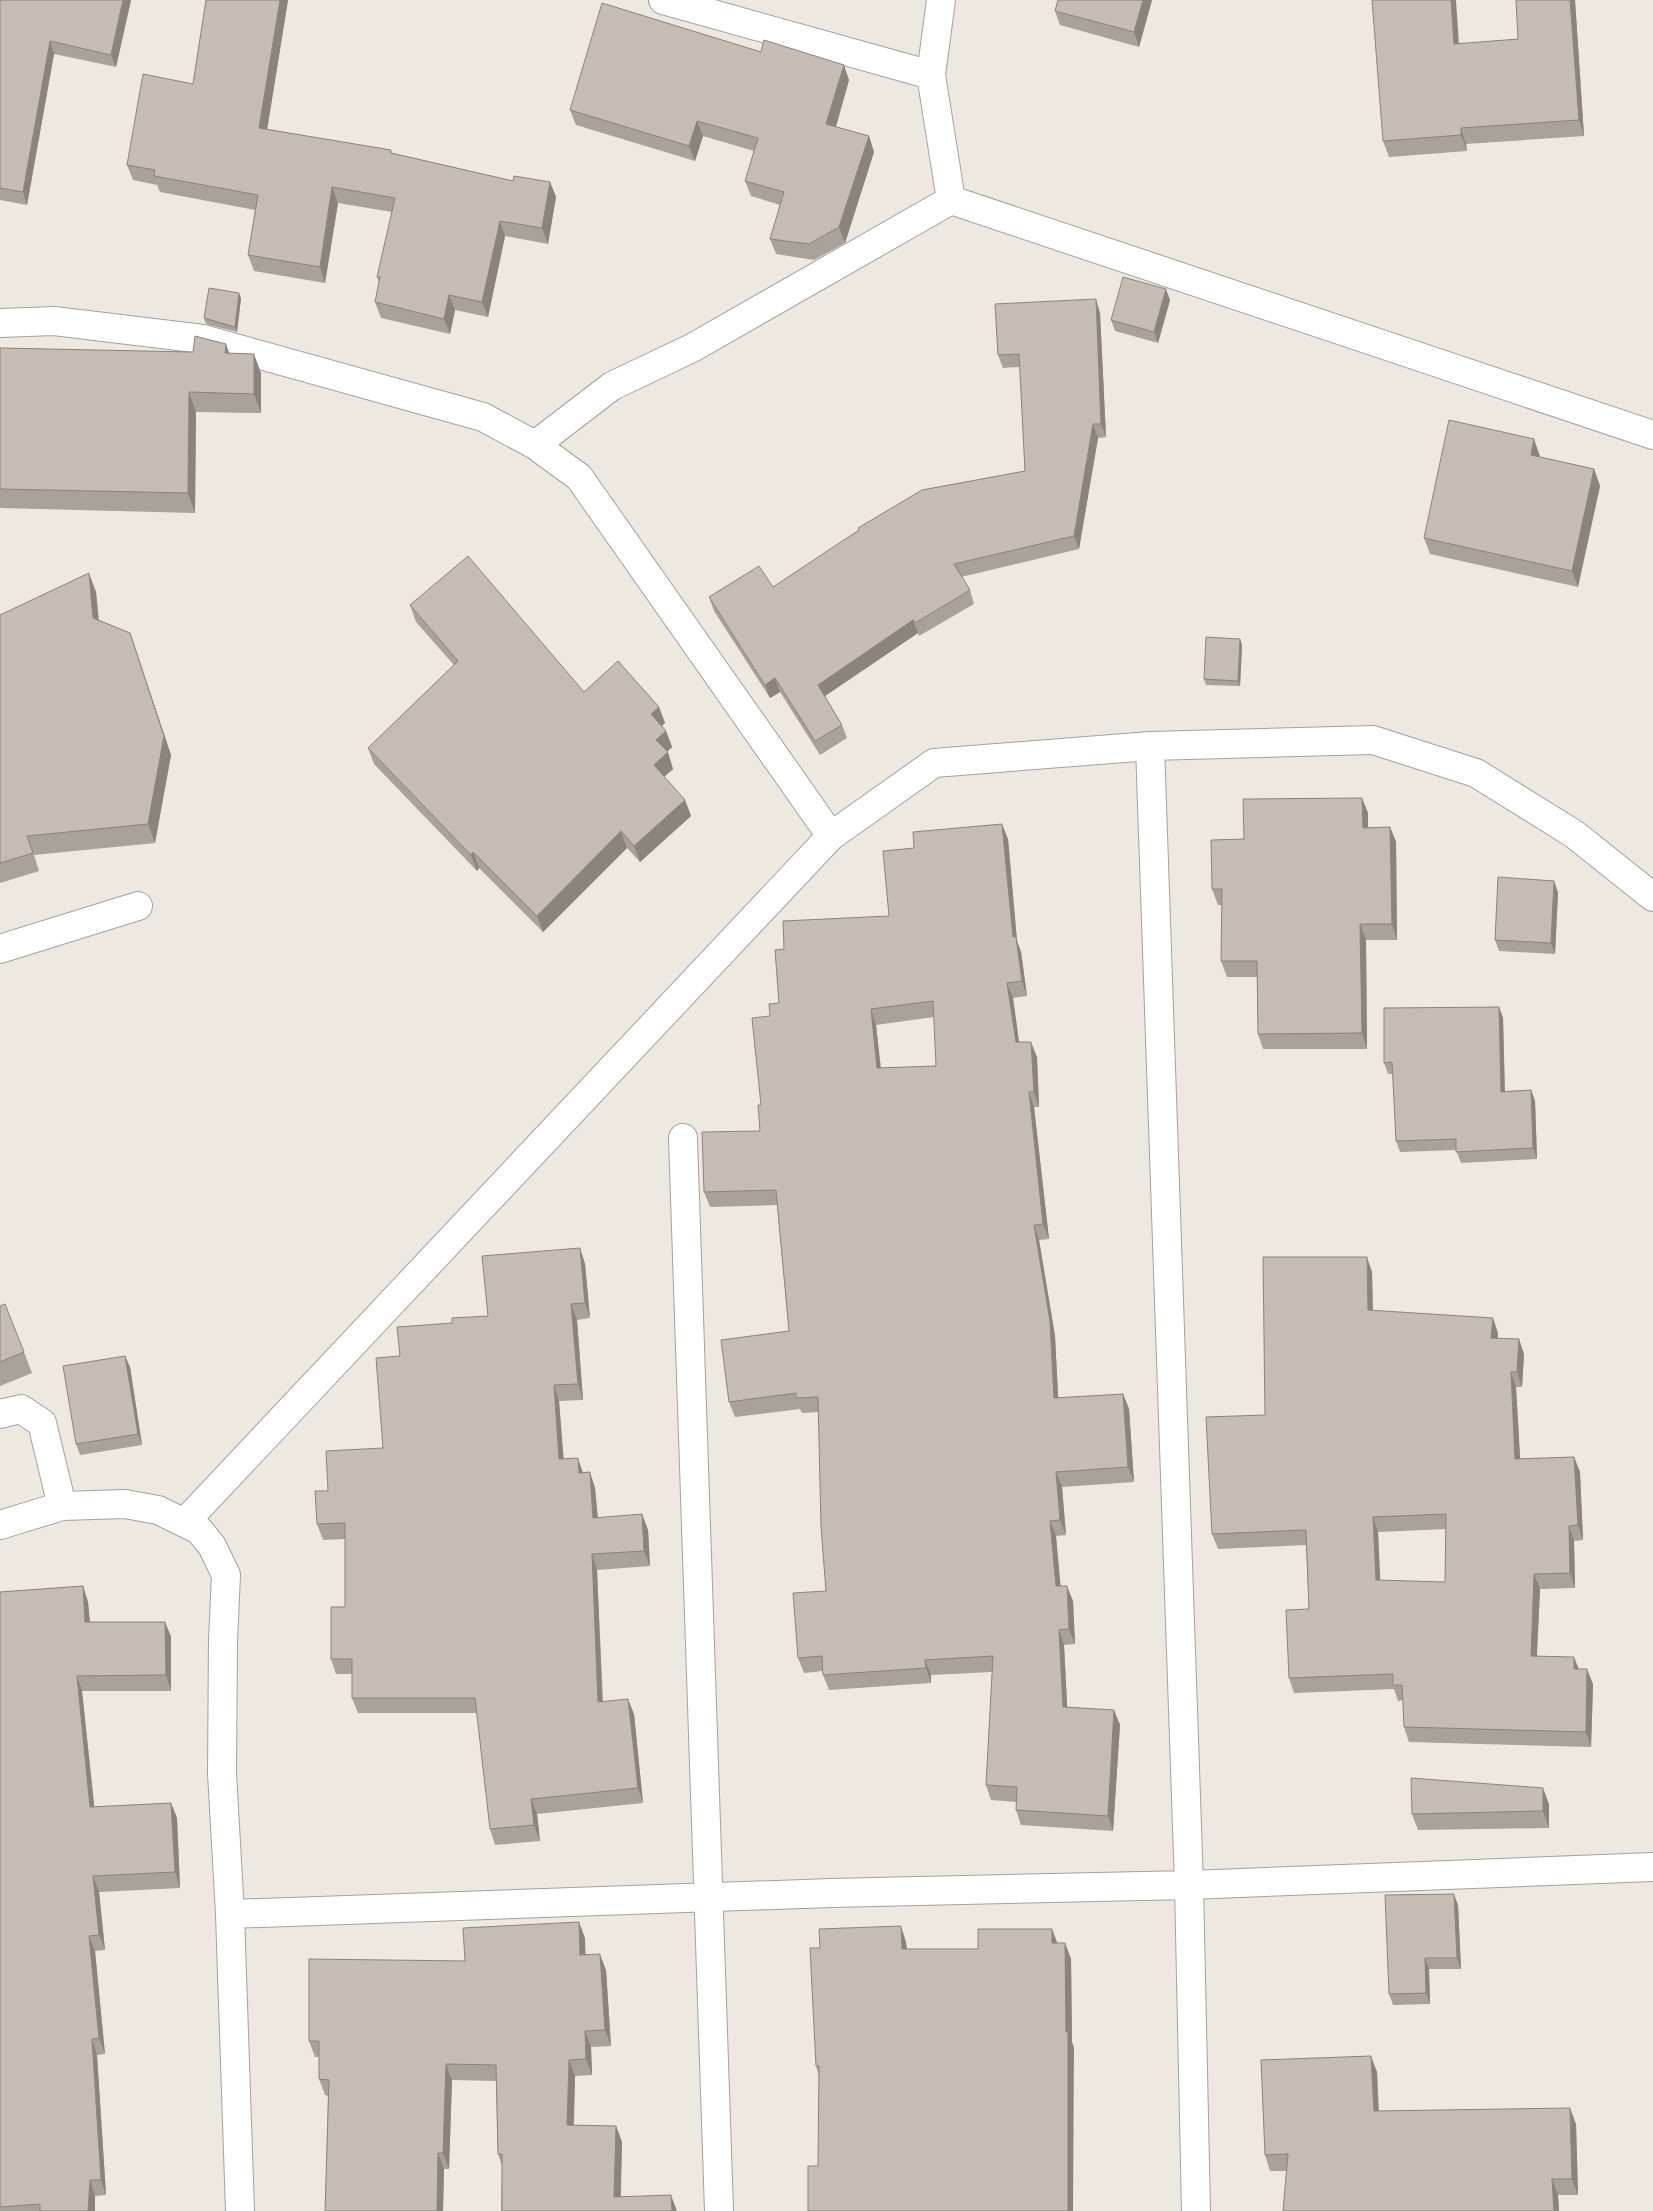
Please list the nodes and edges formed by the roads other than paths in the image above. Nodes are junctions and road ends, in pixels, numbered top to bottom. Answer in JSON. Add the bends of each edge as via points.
{"nodes":[{"id":1,"x":663,"y":0,"type":"edge"},
{"id":2,"x":941,"y":0,"type":"edge"},
{"id":3,"x":931,"y":76,"type":"junction"},
{"id":4,"x":951,"y":200,"type":"junction"},
{"id":5,"x":0,"y":323,"type":"edge"},
{"id":6,"x":1653,"y":435,"type":"edge"},
{"id":7,"x":535,"y":444,"type":"junction"},
{"id":8,"x":1150,"y":746,"type":"junction"},
{"id":9,"x":831,"y":836,"type":"junction"},
{"id":10,"x":1653,"y":897,"type":"edge"},
{"id":11,"x":138,"y":906,"type":"dead end"},
{"id":12,"x":0,"y":949,"type":"edge"},
{"id":13,"x":683,"y":1138,"type":"dead end"},
{"id":14,"x":0,"y":1414,"type":"edge"},
{"id":15,"x":62,"y":1506,"type":"junction"},
{"id":16,"x":185,"y":1522,"type":"junction"},
{"id":17,"x":0,"y":1525,"type":"edge"},
{"id":18,"x":1653,"y":1867,"type":"edge"},
{"id":19,"x":1189,"y":1885,"type":"junction"},
{"id":20,"x":707,"y":1897,"type":"junction"},
{"id":21,"x":230,"y":1914,"type":"junction"},
{"id":22,"x":240,"y":2211,"type":"edge"},
{"id":23,"x":719,"y":2211,"type":"edge"},
{"id":24,"x":1196,"y":2211,"type":"edge"}],
"edges":[{"from":1,"to":3,"type":"street"},
{"from":2,"to":3,"type":"street"},
{"from":3,"to":4,"type":"street"},
{"from":4,"to":6,"type":"street"},
{"from":4,"to":7,"type":"street","via":[[692,348],[612,386]]},
{"from":5,"to":7,"type":"street","via":[[54,321],[202,339],[483,416]]},
{"from":7,"to":9,"type":"street","via":[[579,477]]},
{"from":8,"to":9,"type":"street","via":[[934,763]]},
{"from":8,"to":10,"type":"street","via":[[1373,740],[1476,773],[1574,834]]},
{"from":8,"to":19,"type":"street"},
{"from":9,"to":16,"type":"street"},
{"from":11,"to":12,"type":"street"},
{"from":13,"to":20,"type":"street"},
{"from":14,"to":15,"type":"street","via":[[21,1410],[42,1423]]},
{"from":15,"to":16,"type":"street","via":[[125,1504],[158,1510]]},
{"from":15,"to":17,"type":"street"},
{"from":16,"to":21,"type":"street","via":[[199,1530],[212,1546],[226,1575],[222,1773]]},
{"from":18,"to":19,"type":"street"},
{"from":19,"to":20,"type":"street"},
{"from":19,"to":24,"type":"street"},
{"from":20,"to":21,"type":"street"},
{"from":20,"to":23,"type":"street"},
{"from":21,"to":22,"type":"street"}]}
